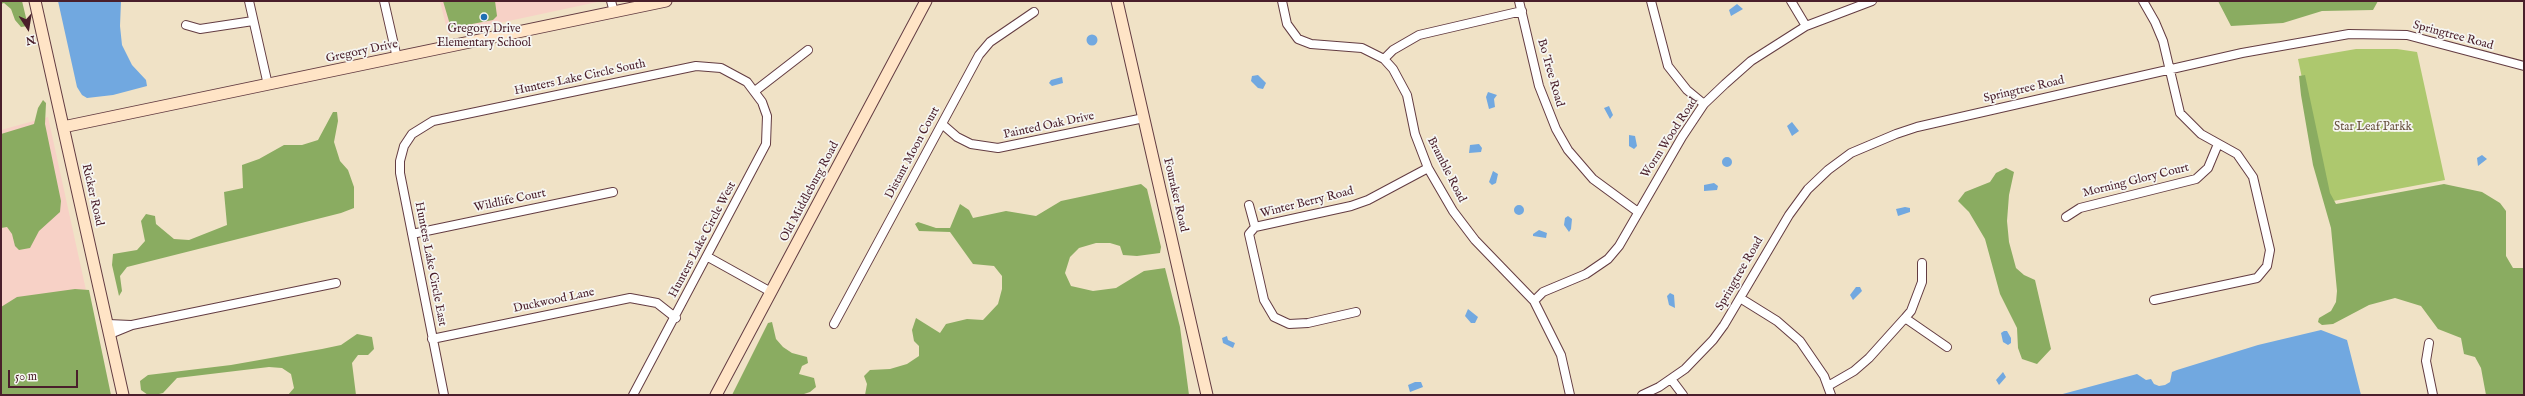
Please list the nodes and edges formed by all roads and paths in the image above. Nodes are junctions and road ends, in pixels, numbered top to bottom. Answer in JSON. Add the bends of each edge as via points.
{"nodes":[{"id":1,"x":35,"y":1,"type":"edge"},
{"id":2,"x":249,"y":1,"type":"edge"},
{"id":3,"x":384,"y":1,"type":"edge"},
{"id":4,"x":611,"y":1,"type":"edge"},
{"id":5,"x":666,"y":1,"type":"edge"},
{"id":6,"x":926,"y":1,"type":"edge"},
{"id":7,"x":1117,"y":1,"type":"edge"},
{"id":8,"x":1282,"y":1,"type":"edge"},
{"id":9,"x":1519,"y":1,"type":"edge"},
{"id":10,"x":1651,"y":1,"type":"edge"},
{"id":11,"x":1791,"y":1,"type":"edge"},
{"id":12,"x":1872,"y":1,"type":"edge"},
{"id":13,"x":2143,"y":1,"type":"edge"},
{"id":14,"x":1522,"y":11,"type":"junction"},
{"id":15,"x":614,"y":12,"type":"junction"},
{"id":16,"x":1034,"y":12,"type":"dead end"},
{"id":17,"x":254,"y":21,"type":"junction"},
{"id":18,"x":186,"y":25,"type":"dead end"},
{"id":19,"x":1806,"y":26,"type":"junction"},
{"id":20,"x":808,"y":50,"type":"dead end"},
{"id":21,"x":397,"y":58,"type":"junction"},
{"id":22,"x":1384,"y":59,"type":"junction"},
{"id":23,"x":2524,"y":66,"type":"edge"},
{"id":24,"x":2168,"y":69,"type":"junction"},
{"id":25,"x":268,"y":85,"type":"junction"},
{"id":26,"x":755,"y":91,"type":"junction"},
{"id":27,"x":1704,"y":104,"type":"junction"},
{"id":28,"x":1144,"y":118,"type":"junction"},
{"id":29,"x":942,"y":124,"type":"junction"},
{"id":30,"x":64,"y":127,"type":"junction"},
{"id":31,"x":409,"y":138,"type":"joint"},
{"id":32,"x":2218,"y":144,"type":"junction"},
{"id":33,"x":1428,"y":168,"type":"junction"},
{"id":34,"x":613,"y":192,"type":"dead end"},
{"id":35,"x":1249,"y":205,"type":"dead end"},
{"id":36,"x":1638,"y":212,"type":"junction"},
{"id":37,"x":2066,"y":217,"type":"dead end"},
{"id":38,"x":1256,"y":227,"type":"junction"},
{"id":39,"x":412,"y":234,"type":"junction"},
{"id":40,"x":708,"y":257,"type":"junction"},
{"id":41,"x":1922,"y":263,"type":"dead end"},
{"id":42,"x":336,"y":283,"type":"dead end"},
{"id":43,"x":771,"y":292,"type":"junction"},
{"id":44,"x":1740,"y":298,"type":"junction"},
{"id":45,"x":2154,"y":300,"type":"dead end"},
{"id":46,"x":1534,"y":301,"type":"junction"},
{"id":47,"x":1356,"y":312,"type":"dead end"},
{"id":48,"x":676,"y":318,"type":"junction"},
{"id":49,"x":1905,"y":318,"type":"junction"},
{"id":50,"x":834,"y":324,"type":"dead end"},
{"id":51,"x":109,"y":329,"type":"junction"},
{"id":52,"x":432,"y":339,"type":"junction"},
{"id":53,"x":2429,"y":343,"type":"dead end"},
{"id":54,"x":1948,"y":347,"type":"dead end"},
{"id":55,"x":1671,"y":378,"type":"junction"},
{"id":56,"x":1828,"y":386,"type":"junction"},
{"id":57,"x":123,"y":395,"type":"edge"},
{"id":58,"x":444,"y":395,"type":"edge"},
{"id":59,"x":633,"y":395,"type":"edge"},
{"id":60,"x":716,"y":395,"type":"edge"},
{"id":61,"x":1207,"y":395,"type":"edge"},
{"id":62,"x":1570,"y":395,"type":"edge"},
{"id":63,"x":1642,"y":395,"type":"edge"},
{"id":64,"x":1683,"y":395,"type":"edge"},
{"id":65,"x":1831,"y":395,"type":"edge"},
{"id":66,"x":2433,"y":395,"type":"edge"}],
"edges":[{"from":1,"to":30,"type":"street","name":"Ricker Road"},
{"from":2,"to":17,"type":"street"},
{"from":3,"to":21,"type":"street"},
{"from":4,"to":15,"type":"street"},
{"from":5,"to":15,"type":"street","name":"Gregory Drive"},
{"from":6,"to":43,"type":"street","name":"Old Middleburg Road"},
{"from":7,"to":28,"type":"street","name":"Fouraker Road"},
{"from":8,"to":22,"type":"street","name":"Bramble Road","via":[[1287,24],[1298,39],[1311,44],[1362,48]]},
{"from":9,"to":14,"type":"street","name":"Bo Tree Road"},
{"from":10,"to":27,"type":"street","via":[[1668,66],[1687,90]]},
{"from":11,"to":19,"type":"street"},
{"from":12,"to":19,"type":"street","name":"Worm Wood Road"},
{"from":13,"to":24,"type":"street","via":[[2156,22],[2163,41]]},
{"from":14,"to":22,"type":"street","via":[[1414,36]]},
{"from":14,"to":36,"type":"street","name":"Bo Tree Road","via":[[1539,86],[1568,150],[1593,178]]},
{"from":15,"to":21,"type":"street","name":"Gregory Drive"},
{"from":16,"to":29,"type":"street","name":"Distant Moon Court","via":[[1001,34],[983,50]]},
{"from":17,"to":18,"type":"street","via":[[200,29]]},
{"from":17,"to":25,"type":"street"},
{"from":19,"to":27,"type":"street","name":"Worm Wood Road","via":[[1751,61]]},
{"from":20,"to":26,"type":"street"},
{"from":21,"to":25,"type":"street","name":"Gregory Drive"},
{"from":22,"to":33,"type":"street","name":"Bramble Road","via":[[1404,87],[1415,134]]},
{"from":23,"to":24,"type":"street","name":"Springtree Road","via":[[2435,41],[2378,33],[2330,36]]},
{"from":24,"to":32,"type":"street","via":[[2180,113],[2201,134]]},
{"from":24,"to":44,"type":"street","name":"Springtree Road","via":[[1917,127],[1851,153],[1828,170],[1795,206]]},
{"from":25,"to":30,"type":"street","name":"Gregory Drive"},
{"from":26,"to":31,"type":"street","name":"Hunters Lake Circle South","via":[[734,72],[722,68],[696,66],[433,121],[418,129]]},
{"from":26,"to":40,"type":"street","name":"Hunters Lake Circle West","via":[[767,116],[766,144]]},
{"from":27,"to":36,"type":"street","name":"Worm Wood Road"},
{"from":28,"to":29,"type":"street","name":"Painted Oak Drive","via":[[998,148],[971,144],[957,137]]},
{"from":28,"to":61,"type":"street","name":"Fouraker Road"},
{"from":29,"to":50,"type":"street","name":"Distant Moon Court"},
{"from":30,"to":51,"type":"street","name":"Ricker Road"},
{"from":31,"to":39,"type":"street","name":"Hunters Lake Circle East","via":[[400,161]]},
{"from":32,"to":37,"type":"street","name":"Morning Glory Court","via":[[2208,168],[2196,178],[2080,208]]},
{"from":32,"to":45,"type":"street","via":[[2237,154],[2254,177],[2269,240],[2267,266],[2257,278],[2244,282]]},
{"from":33,"to":38,"type":"street","name":"Winter Berry Road","via":[[1351,206]]},
{"from":33,"to":46,"type":"street","name":"Bramble Road","via":[[1453,211],[1475,240]]},
{"from":34,"to":39,"type":"street","name":"Wildlife Court"},
{"from":35,"to":38,"type":"street"},
{"from":36,"to":46,"type":"street","name":"Worm Wood Road","via":[[1618,246],[1601,265],[1586,274],[1555,285]]},
{"from":38,"to":47,"type":"street","via":[[1249,234],[1264,300],[1274,317],[1289,324],[1308,323]]},
{"from":39,"to":52,"type":"street","name":"Hunters Lake Circle East"},
{"from":40,"to":43,"type":"street"},
{"from":40,"to":48,"type":"street","name":"Hunters Lake Circle West"},
{"from":41,"to":49,"type":"street","via":[[1922,282],[1911,311]]},
{"from":42,"to":51,"type":"street"},
{"from":43,"to":60,"type":"street","name":"Old Middleburg Road"},
{"from":44,"to":55,"type":"street","name":"Springtree Road","via":[[1704,350]]},
{"from":44,"to":56,"type":"street","via":[[1777,321],[1800,341]]},
{"from":46,"to":62,"type":"street","name":"Bramble Road","via":[[1561,355]]},
{"from":48,"to":52,"type":"street","name":"Duckwood Lane","via":[[657,303],[630,298]]},
{"from":48,"to":59,"type":"street","name":"Hunters Lake Circle West"},
{"from":49,"to":54,"type":"street"},
{"from":49,"to":56,"type":"street","via":[[1869,358]]},
{"from":51,"to":57,"type":"street","name":"Ricker Road"},
{"from":52,"to":58,"type":"street","name":"Hunters Lake Circle East"},
{"from":53,"to":66,"type":"street","via":[[2426,361]]},
{"from":55,"to":63,"type":"street","name":"Springtree Road"},
{"from":55,"to":64,"type":"street"},
{"from":56,"to":65,"type":"street"}]}
